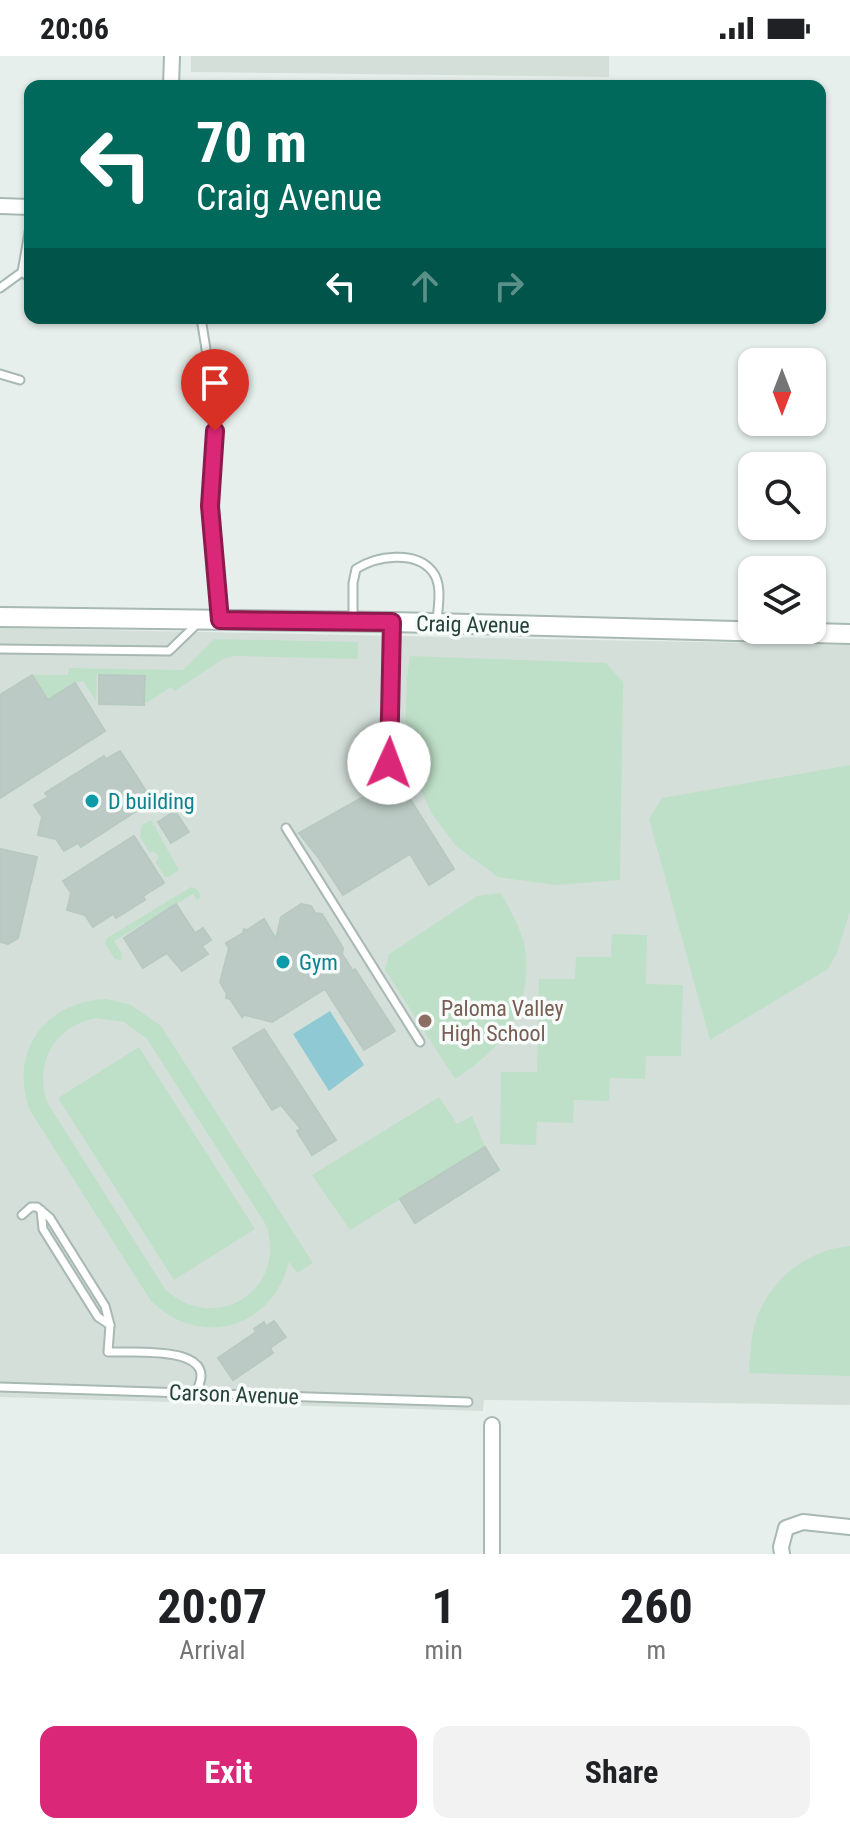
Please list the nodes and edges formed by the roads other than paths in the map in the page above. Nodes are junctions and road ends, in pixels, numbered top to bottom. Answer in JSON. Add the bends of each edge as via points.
{"nodes":[{"id":1,"x":172,"y":56,"type":"edge"},
{"id":2,"x":171,"y":80,"type":"edge"},
{"id":3,"x":0,"y":206,"type":"edge"},
{"id":4,"x":24,"y":207,"type":"edge"},
{"id":5,"x":24,"y":262,"type":"edge"},
{"id":6,"x":22,"y":272,"type":"joint"},
{"id":7,"x":0,"y":288,"type":"edge"},
{"id":8,"x":202,"y":324,"type":"edge"},
{"id":9,"x":0,"y":374,"type":"edge"},
{"id":10,"x":20,"y":380,"type":"dead end"},
{"id":11,"x":0,"y":617,"type":"edge"},
{"id":12,"x":211,"y":620,"type":"junction"},
{"id":13,"x":353,"y":622,"type":"junction"},
{"id":14,"x":392,"y":622,"type":"junction"},
{"id":15,"x":437,"y":623,"type":"junction"},
{"id":16,"x":850,"y":634,"type":"edge"},
{"id":17,"x":0,"y":649,"type":"edge"},
{"id":18,"x":389,"y":763,"type":"dead end"},
{"id":19,"x":286,"y":828,"type":"dead end"},
{"id":20,"x":420,"y":1042,"type":"dead end"},
{"id":21,"x":22,"y":1215,"type":"dead end"},
{"id":22,"x":0,"y":1387,"type":"edge"},
{"id":23,"x":195,"y":1393,"type":"junction"},
{"id":24,"x":468,"y":1402,"type":"dead end"},
{"id":25,"x":492,"y":1425,"type":"dead end"},
{"id":26,"x":850,"y":1527,"type":"edge"},
{"id":27,"x":492,"y":1554,"type":"edge"},
{"id":28,"x":782,"y":1554,"type":"edge"}],
"edges":[{"from":1,"to":2,"type":"street"},
{"from":3,"to":4,"type":"street"},
{"from":5,"to":6,"type":"lane"},
{"from":6,"to":7,"type":"lane"},
{"from":8,"to":12,"type":"lane","via":[[215,405]]},
{"from":9,"to":10,"type":"lane"},
{"from":11,"to":12,"type":"street","name":"Craig Avenue"},
{"from":12,"to":13,"type":"street","name":"Craig Avenue"},
{"from":12,"to":17,"type":"lane","via":[[169,651]]},
{"from":13,"to":14,"type":"street","name":"Craig Avenue"},
{"from":13,"to":15,"type":"lane","via":[[356,569],[369,560],[397,557],[419,561],[434,573]]},
{"from":14,"to":15,"type":"street","name":"Craig Avenue"},
{"from":14,"to":18,"type":"lane"},
{"from":15,"to":16,"type":"street","name":"Craig Avenue"},
{"from":19,"to":20,"type":"lane"},
{"from":21,"to":23,"type":"lane","via":[[31,1207],[50,1218],[105,1306],[108,1352],[193,1360],[202,1374]]},
{"from":22,"to":23,"type":"lane","name":"Carson Avenue"},
{"from":23,"to":24,"type":"lane","name":"Carson Avenue"},
{"from":25,"to":27,"type":"street"},
{"from":26,"to":28,"type":"street","via":[[803,1522],[786,1528]]}]}
